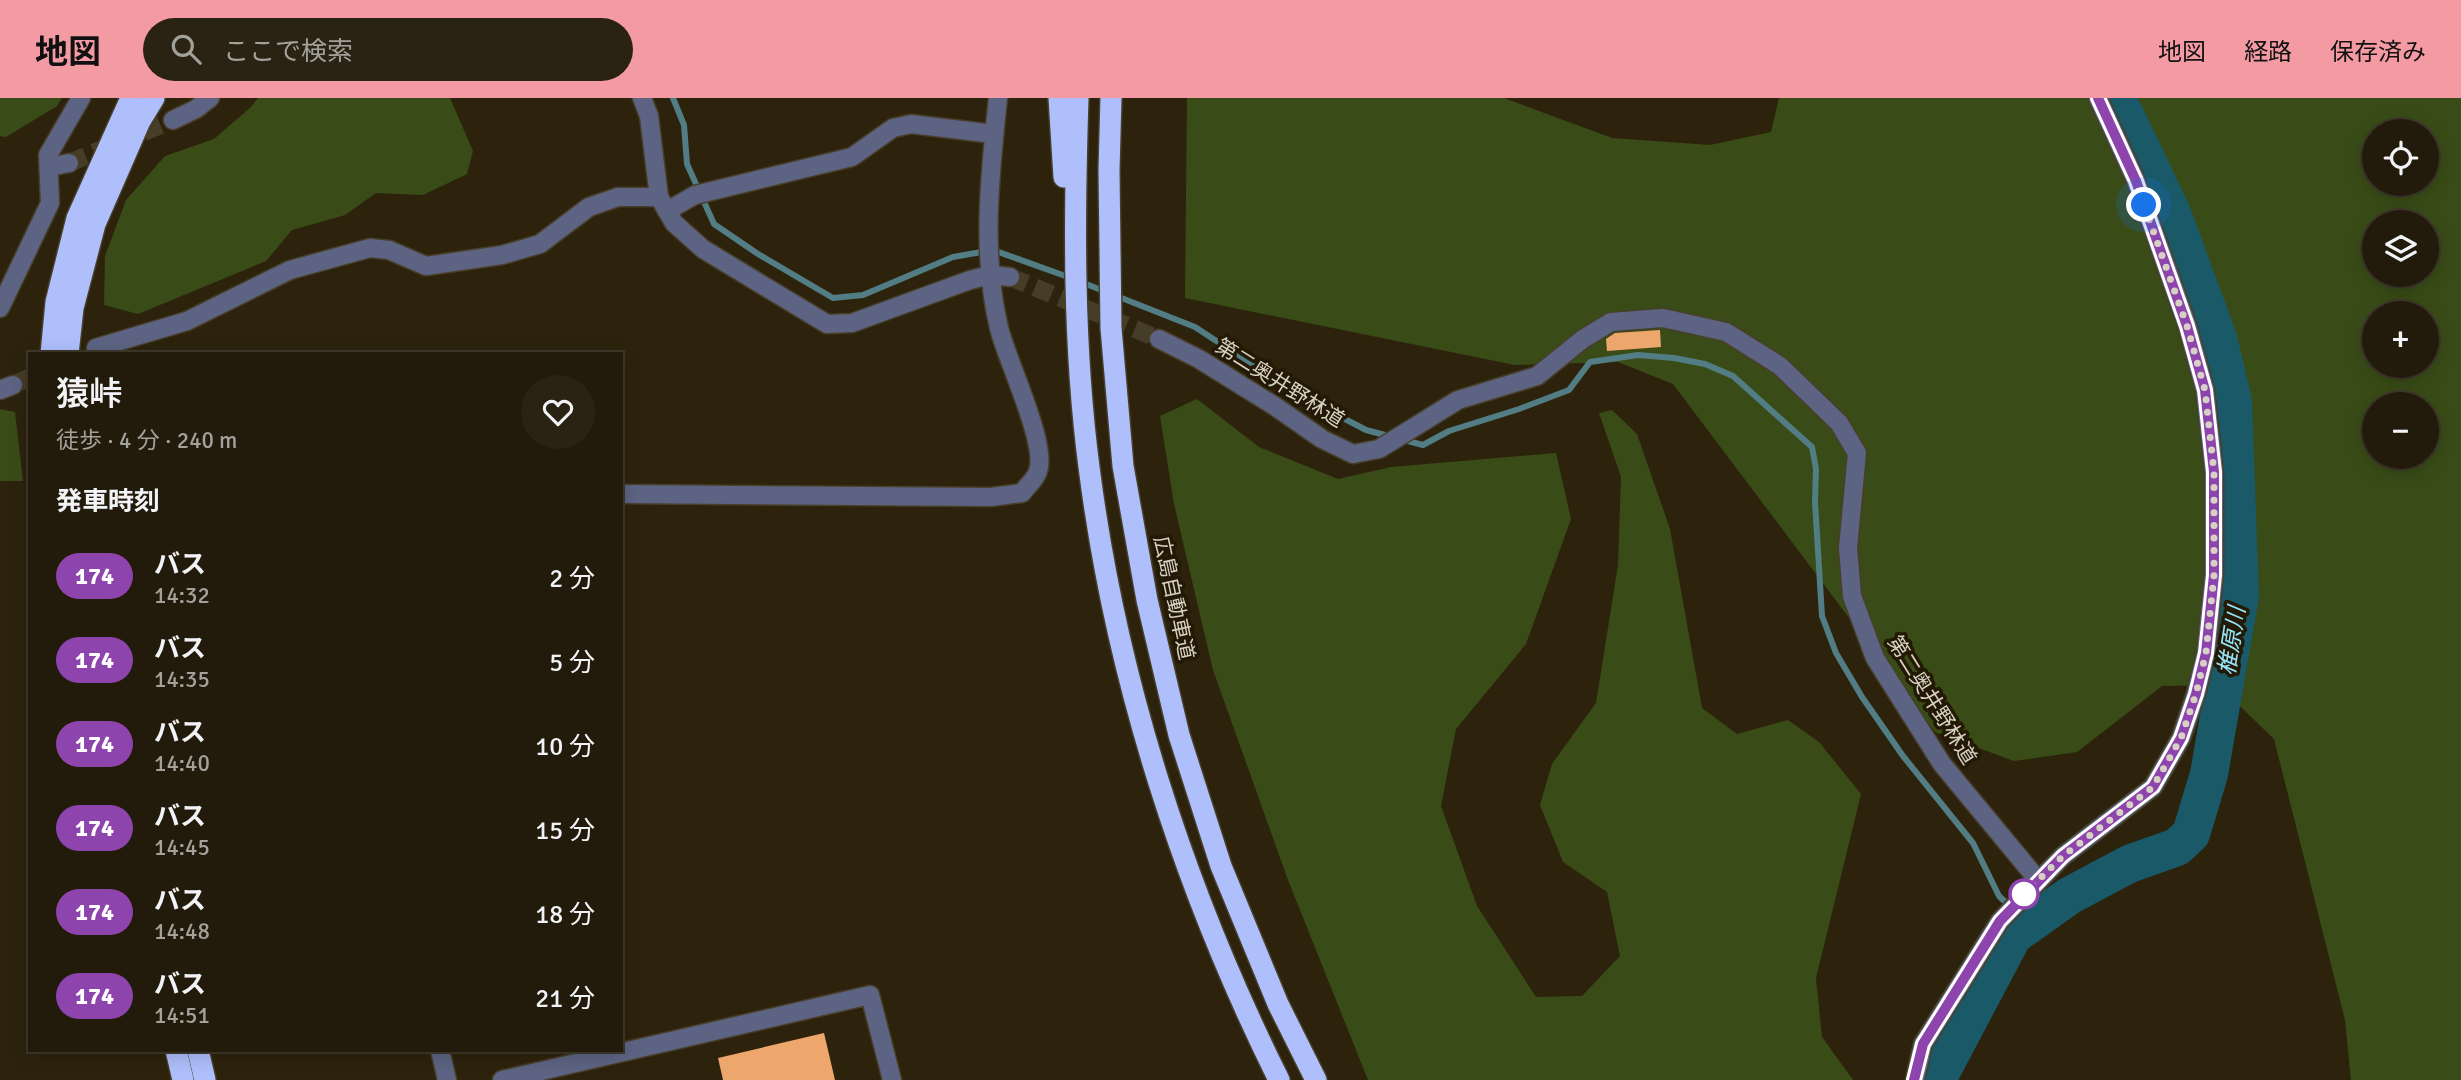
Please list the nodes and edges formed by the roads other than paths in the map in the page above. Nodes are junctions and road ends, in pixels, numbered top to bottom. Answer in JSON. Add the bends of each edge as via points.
{"nodes":[{"id":1,"x":81,"y":98,"type":"edge"},
{"id":2,"x":131,"y":98,"type":"edge"},
{"id":3,"x":155,"y":98,"type":"edge"},
{"id":4,"x":210,"y":98,"type":"edge"},
{"id":5,"x":642,"y":98,"type":"edge"},
{"id":6,"x":998,"y":98,"type":"edge"},
{"id":7,"x":1059,"y":98,"type":"edge"},
{"id":8,"x":1079,"y":98,"type":"edge"},
{"id":9,"x":1111,"y":98,"type":"edge"},
{"id":10,"x":2098,"y":98,"type":"edge"},
{"id":11,"x":173,"y":120,"type":"tunnel mouth"},
{"id":12,"x":994,"y":134,"type":"junction"},
{"id":13,"x":69,"y":163,"type":"tunnel mouth"},
{"id":14,"x":48,"y":167,"type":"junction"},
{"id":15,"x":663,"y":204,"type":"junction"},
{"id":16,"x":990,"y":275,"type":"junction"},
{"id":17,"x":1010,"y":277,"type":"tunnel mouth"},
{"id":18,"x":0,"y":308,"type":"edge"},
{"id":19,"x":1077,"y":325,"type":"junction"},
{"id":20,"x":1159,"y":339,"type":"tunnel mouth"},
{"id":21,"x":96,"y":348,"type":"dead end"},
{"id":22,"x":51,"y":352,"type":"edge"},
{"id":23,"x":68,"y":352,"type":"edge"},
{"id":24,"x":623,"y":494,"type":"edge"},
{"id":25,"x":2038,"y":880,"type":"junction"},
{"id":26,"x":176,"y":1052,"type":"edge"},
{"id":27,"x":198,"y":1052,"type":"edge"},
{"id":28,"x":440,"y":1052,"type":"edge"},
{"id":29,"x":183,"y":1080,"type":"edge"},
{"id":30,"x":205,"y":1080,"type":"edge"},
{"id":31,"x":447,"y":1080,"type":"edge"},
{"id":32,"x":502,"y":1080,"type":"edge"},
{"id":33,"x":892,"y":1080,"type":"edge"},
{"id":34,"x":1279,"y":1080,"type":"edge"},
{"id":35,"x":1316,"y":1080,"type":"edge"},
{"id":36,"x":1914,"y":1080,"type":"edge"}],
"edges":[{"from":1,"to":14,"type":"street","via":[[48,155]]},
{"from":2,"to":22,"type":"highway","via":[[77,219],[56,302]]},
{"from":3,"to":23,"type":"highway","via":[[140,121],[95,224],[73,308]]},
{"from":4,"to":11,"type":"street"},
{"from":5,"to":15,"type":"street"},
{"from":6,"to":12,"type":"street"},
{"from":7,"to":19,"type":"highway"},
{"from":8,"to":19,"type":"highway"},
{"from":9,"to":35,"type":"highway","name":"広島自動車道","via":[[1111,328],[1123,466],[1147,600],[1179,735],[1222,866],[1278,1004]]},
{"from":10,"to":25,"type":"street","via":[[2136,181],[2205,390],[2214,472],[2214,575],[2206,653],[2196,694],[2181,738],[2153,787]]},
{"from":12,"to":15,"type":"street","via":[[911,124],[893,128],[852,157]]},
{"from":12,"to":16,"type":"street"},
{"from":13,"to":14,"type":"street"},
{"from":14,"to":18,"type":"street","via":[[50,203]]},
{"from":15,"to":16,"type":"street","via":[[674,223],[703,249],[827,324],[852,323]]},
{"from":15,"to":21,"type":"street","via":[[618,197],[589,207],[540,244],[502,255],[426,266],[389,250],[370,248],[290,270],[187,321]]},
{"from":16,"to":17,"type":"street"},
{"from":16,"to":24,"type":"street","via":[[999,329],[1037,440],[1039,470],[1022,493],[991,497]]},
{"from":19,"to":34,"type":"highway","via":[[1089,467],[1114,608],[1147,744],[1191,876],[1247,1015]]},
{"from":20,"to":25,"type":"street","name":"第二奥井野林道","via":[[1353,454],[1379,449],[1458,400],[1537,376],[1611,322],[1663,318],[1726,332],[1790,375],[1839,423],[1857,453],[1848,548],[1852,596],[1875,659],[1942,764]]},
{"from":25,"to":36,"type":"street","via":[[2004,916],[1923,1044]]},
{"from":26,"to":29,"type":"highway"},
{"from":27,"to":30,"type":"highway"},
{"from":28,"to":31,"type":"street"},
{"from":32,"to":33,"type":"street","via":[[870,995]]}]}
